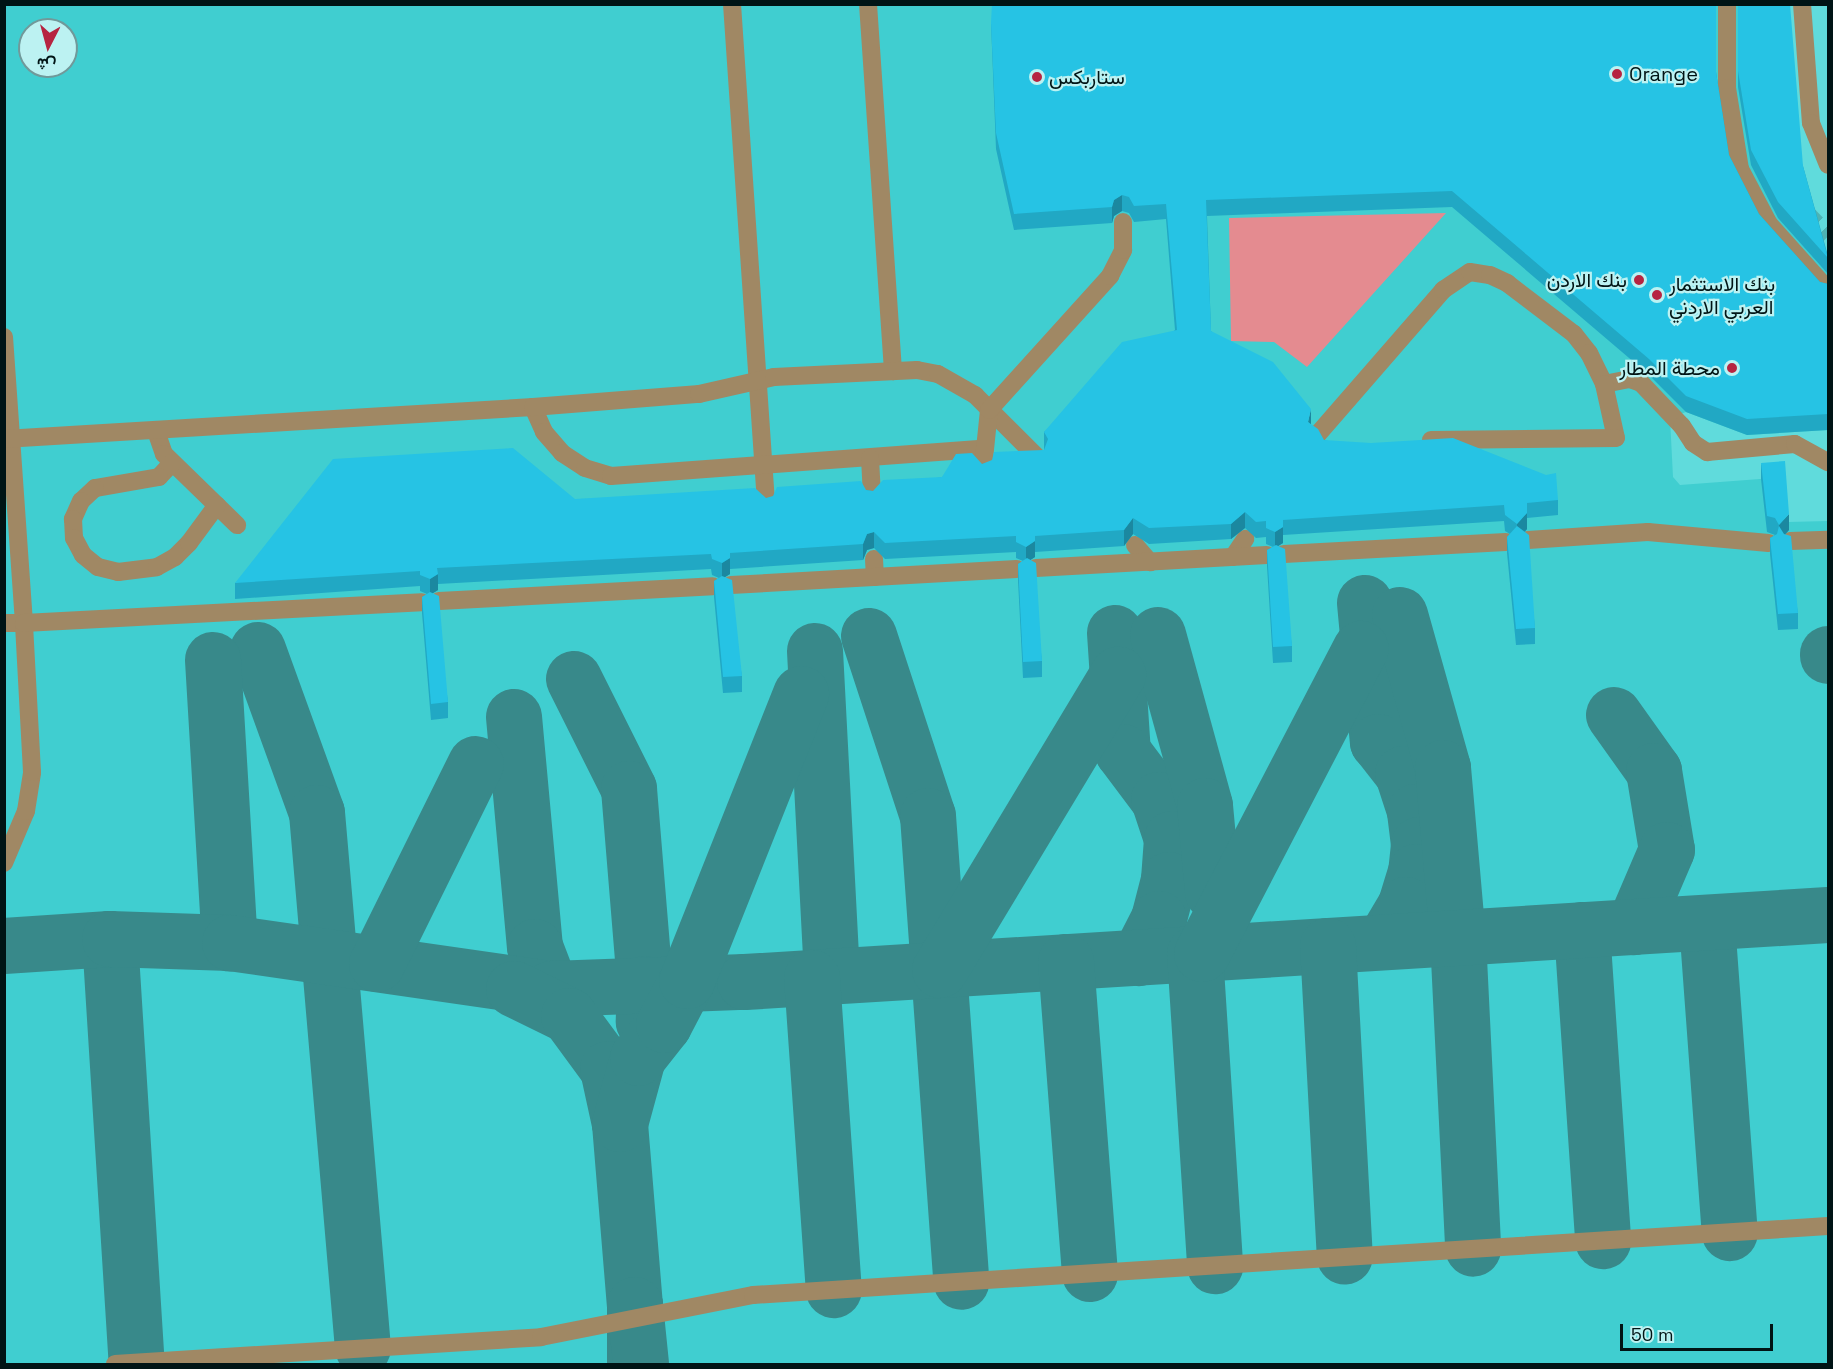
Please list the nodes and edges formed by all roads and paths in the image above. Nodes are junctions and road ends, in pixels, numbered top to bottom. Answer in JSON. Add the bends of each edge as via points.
{"nodes":[{"id":1,"x":732,"y":4,"type":"edge"},
{"id":2,"x":868,"y":4,"type":"edge"},
{"id":3,"x":1727,"y":4,"type":"edge"},
{"id":4,"x":1802,"y":4,"type":"edge"},
{"id":5,"x":1828,"y":165,"type":"edge"},
{"id":6,"x":1123,"y":222,"type":"dead end"},
{"id":7,"x":1828,"y":290,"type":"edge"},
{"id":8,"x":4,"y":337,"type":"edge"},
{"id":9,"x":893,"y":371,"type":"junction"},
{"id":10,"x":758,"y":380,"type":"junction"},
{"id":11,"x":1604,"y":384,"type":"junction"},
{"id":12,"x":534,"y":407,"type":"junction"},
{"id":13,"x":989,"y":410,"type":"junction"},
{"id":14,"x":156,"y":431,"type":"junction"},
{"id":15,"x":1318,"y":434,"type":"edge"},
{"id":16,"x":8,"y":438,"type":"edge"},
{"id":17,"x":1412,"y":441,"type":"edge"},
{"id":18,"x":982,"y":449,"type":"junction"},
{"id":19,"x":1037,"y":457,"type":"edge"},
{"id":20,"x":870,"y":458,"type":"junction"},
{"id":21,"x":1828,"y":462,"type":"edge"},
{"id":22,"x":172,"y":463,"type":"junction"},
{"id":23,"x":764,"y":466,"type":"junction"},
{"id":24,"x":983,"y":468,"type":"edge"},
{"id":25,"x":872,"y":496,"type":"edge"},
{"id":26,"x":766,"y":503,"type":"edge"},
{"id":27,"x":217,"y":505,"type":"junction"},
{"id":28,"x":237,"y":525,"type":"dead end"},
{"id":29,"x":1245,"y":539,"type":"dead end"},
{"id":30,"x":1528,"y":540,"type":"edge"},
{"id":31,"x":1828,"y":540,"type":"edge"},
{"id":32,"x":1506,"y":542,"type":"edge"},
{"id":33,"x":1790,"y":542,"type":"edge"},
{"id":34,"x":1768,"y":543,"type":"edge"},
{"id":35,"x":1135,"y":545,"type":"dead end"},
{"id":36,"x":1233,"y":557,"type":"junction"},
{"id":37,"x":1150,"y":562,"type":"junction"},
{"id":38,"x":1036,"y":568,"type":"edge"},
{"id":39,"x":1017,"y":569,"type":"edge"},
{"id":40,"x":731,"y":585,"type":"edge"},
{"id":41,"x":713,"y":586,"type":"edge"},
{"id":42,"x":4,"y":623,"type":"edge"},
{"id":43,"x":24,"y":623,"type":"junction"},
{"id":44,"x":4,"y":863,"type":"edge"},
{"id":45,"x":1828,"y":1227,"type":"edge"},
{"id":46,"x":116,"y":1365,"type":"edge"}],
"edges":[{"from":1,"to":10,"type":"lane"},
{"from":2,"to":9,"type":"lane"},
{"from":3,"to":7,"type":"lane","via":[[1727,88],[1740,169],[1769,224]]},
{"from":4,"to":5,"type":"lane","via":[[1811,123]]},
{"from":6,"to":13,"type":"lane","via":[[1123,250],[1110,276]]},
{"from":8,"to":16,"type":"lane"},
{"from":9,"to":10,"type":"lane"},
{"from":9,"to":13,"type":"lane","via":[[938,374],[966,389]]},
{"from":10,"to":12,"type":"lane","via":[[699,394]]},
{"from":10,"to":23,"type":"lane"},
{"from":11,"to":15,"type":"lane","via":[[1574,334],[1507,283],[1490,274],[1470,272],[1443,290]]},
{"from":11,"to":17,"type":"lane","via":[[1616,438],[1539,441],[1483,436]]},
{"from":11,"to":21,"type":"lane","via":[[1630,379],[1641,383],[1693,443],[1707,452],[1795,444]]},
{"from":12,"to":14,"type":"lane"},
{"from":12,"to":23,"type":"lane","via":[[544,432],[561,453],[585,468],[611,476]]},
{"from":13,"to":18,"type":"lane"},
{"from":13,"to":19,"type":"lane"},
{"from":14,"to":16,"type":"lane"},
{"from":14,"to":22,"type":"lane","via":[[161,449]]},
{"from":16,"to":43,"type":"lane"},
{"from":18,"to":20,"type":"lane"},
{"from":18,"to":24,"type":"lane"},
{"from":20,"to":23,"type":"lane"},
{"from":20,"to":25,"type":"lane"},
{"from":22,"to":27,"type":"lane"},
{"from":22,"to":27,"type":"lane","via":[[159,477],[113,482],[95,488],[81,501],[74,519],[74,538],[83,555],[98,567],[118,572],[158,567],[189,543]]},
{"from":23,"to":26,"type":"lane"},
{"from":27,"to":28,"type":"lane"},
{"from":29,"to":36,"type":"lane"},
{"from":30,"to":34,"type":"lane","via":[[1648,532]]},
{"from":31,"to":33,"type":"lane"},
{"from":32,"to":36,"type":"lane"},
{"from":35,"to":37,"type":"lane"},
{"from":36,"to":37,"type":"lane"},
{"from":37,"to":38,"type":"lane"},
{"from":39,"to":40,"type":"lane","via":[[988,562],[875,568],[770,575]]},
{"from":41,"to":43,"type":"lane"},
{"from":42,"to":43,"type":"lane"},
{"from":43,"to":44,"type":"lane","via":[[32,772],[26,811]]},
{"from":45,"to":46,"type":"lane","via":[[753,1295],[541,1337]]}]}
